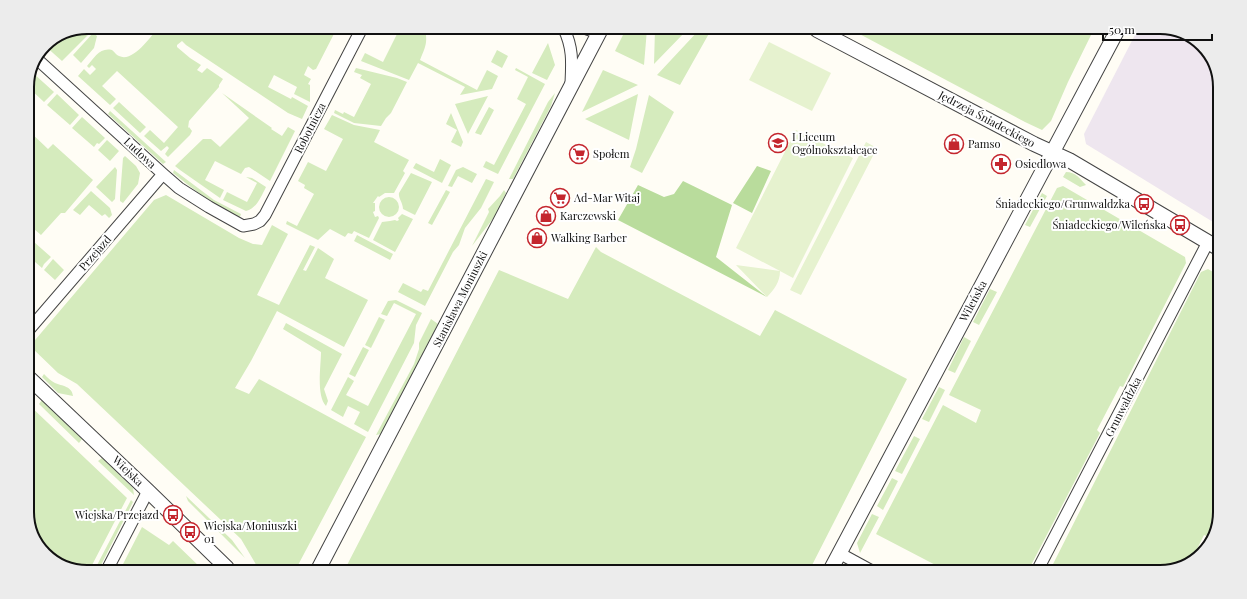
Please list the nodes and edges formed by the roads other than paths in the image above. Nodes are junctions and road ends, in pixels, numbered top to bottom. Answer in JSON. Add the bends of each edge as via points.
{"nodes":[{"id":1,"x":359,"y":34,"type":"edge"},
{"id":2,"x":567,"y":34,"type":"edge"},
{"id":3,"x":594,"y":34,"type":"edge"},
{"id":4,"x":825,"y":34,"type":"edge"},
{"id":5,"x":1115,"y":34,"type":"edge"},
{"id":6,"x":41,"y":62,"type":"edge"},
{"id":7,"x":571,"y":87,"type":"junction"},
{"id":8,"x":1052,"y":152,"type":"junction"},
{"id":9,"x":163,"y":174,"type":"junction"},
{"id":10,"x":254,"y":224,"type":"joint"},
{"id":11,"x":1213,"y":245,"type":"edge"},
{"id":12,"x":34,"y":324,"type":"edge"},
{"id":13,"x":34,"y":383,"type":"edge"},
{"id":14,"x":148,"y":491,"type":"junction"},
{"id":15,"x":839,"y":553,"type":"junction"},
{"id":16,"x":110,"y":565,"type":"edge"},
{"id":17,"x":224,"y":565,"type":"edge"},
{"id":18,"x":321,"y":565,"type":"edge"},
{"id":19,"x":833,"y":565,"type":"edge"},
{"id":20,"x":861,"y":565,"type":"edge"},
{"id":21,"x":1041,"y":565,"type":"edge"}],
"edges":[{"from":1,"to":10,"type":"street","name":"Robotnicza","via":[[265,215]]},
{"from":2,"to":7,"type":"street","via":[[572,52]]},
{"from":3,"to":7,"type":"street","name":"Stanisława Moniuszki"},
{"from":4,"to":8,"type":"street","name":"Jędrzeja Śniadeckiego"},
{"from":5,"to":8,"type":"street","name":"Wileńska"},
{"from":6,"to":9,"type":"street","name":"Ludowa"},
{"from":7,"to":18,"type":"street","name":"Stanisława Moniuszki"},
{"from":8,"to":11,"type":"street","name":"Jędrzeja Śniadeckiego"},
{"from":8,"to":15,"type":"street","name":"Wileńska"},
{"from":9,"to":10,"type":"street","name":"Ludowa","via":[[179,188],[237,224]]},
{"from":9,"to":12,"type":"street","name":"Przejazd"},
{"from":11,"to":21,"type":"street","name":"Grunwaldzka"},
{"from":13,"to":14,"type":"street","name":"Wiejska"},
{"from":14,"to":16,"type":"street"},
{"from":14,"to":17,"type":"street","name":"Wiejska"},
{"from":15,"to":19,"type":"street","name":"Wileńska"},
{"from":15,"to":20,"type":"street"}]}
